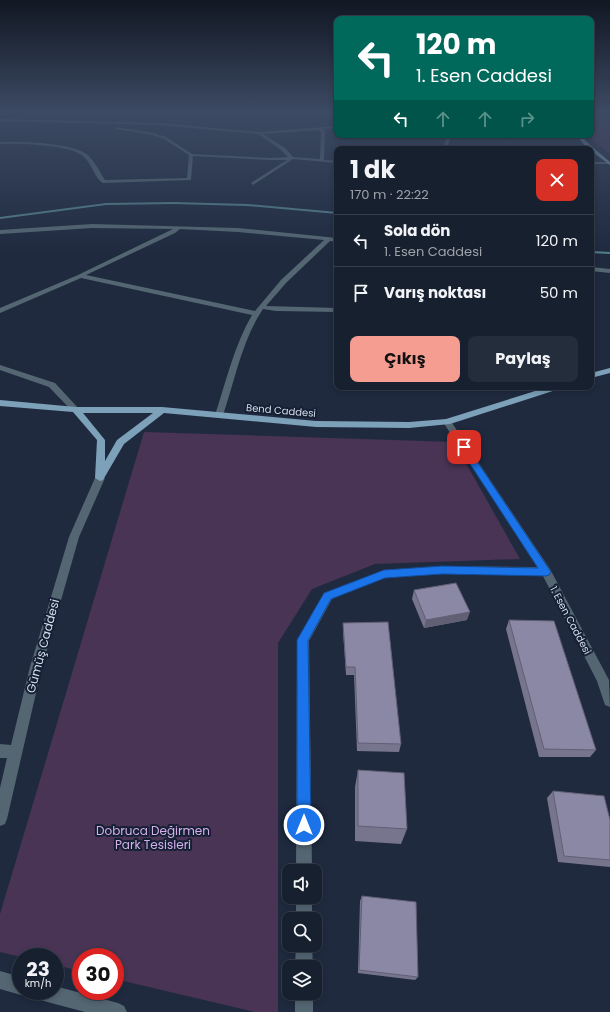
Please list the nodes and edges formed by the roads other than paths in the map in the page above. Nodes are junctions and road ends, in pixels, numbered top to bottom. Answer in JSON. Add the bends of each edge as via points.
{"nodes":[{"id":1,"x":88,"y":159,"type":"edge"},
{"id":2,"x":191,"y":159,"type":"edge"},
{"id":3,"x":290,"y":159,"type":"edge"},
{"id":4,"x":310,"y":159,"type":"edge"},
{"id":5,"x":322,"y":160,"type":"joint"},
{"id":6,"x":334,"y":162,"type":"edge"},
{"id":7,"x":594,"y":163,"type":"edge"},
{"id":8,"x":609,"y":164,"type":"edge"},
{"id":9,"x":253,"y":184,"type":"dead end"},
{"id":10,"x":178,"y":228,"type":"junction"},
{"id":11,"x":0,"y":232,"type":"edge"},
{"id":12,"x":329,"y":239,"type":"junction"},
{"id":13,"x":334,"y":240,"type":"edge"},
{"id":14,"x":594,"y":269,"type":"edge"},
{"id":15,"x":610,"y":271,"type":"edge"},
{"id":16,"x":80,"y":276,"type":"junction"},
{"id":17,"x":259,"y":310,"type":"junction"},
{"id":18,"x":334,"y":310,"type":"edge"},
{"id":19,"x":0,"y":311,"type":"edge"},
{"id":20,"x":0,"y":368,"type":"edge"},
{"id":21,"x":610,"y":370,"type":"edge"},
{"id":22,"x":594,"y":375,"type":"edge"},
{"id":23,"x":545,"y":390,"type":"edge"},
{"id":24,"x":0,"y":403,"type":"edge"},
{"id":25,"x":76,"y":410,"type":"junction"},
{"id":26,"x":162,"y":410,"type":"junction"},
{"id":27,"x":219,"y":416,"type":"junction"},
{"id":28,"x":447,"y":422,"type":"junction"},
{"id":29,"x":100,"y":478,"type":"junction"},
{"id":30,"x":546,"y":572,"type":"junction"},
{"id":31,"x":606,"y":680,"type":"edge"},
{"id":32,"x":610,"y":701,"type":"edge"},
{"id":33,"x":0,"y":751,"type":"edge"},
{"id":34,"x":16,"y":752,"type":"junction"},
{"id":35,"x":0,"y":819,"type":"edge"},
{"id":36,"x":304,"y":864,"type":"edge"},
{"id":37,"x":0,"y":980,"type":"edge"},
{"id":38,"x":12,"y":983,"type":"edge"},
{"id":39,"x":64,"y":997,"type":"edge"},
{"id":40,"x":304,"y":1000,"type":"edge"},
{"id":41,"x":118,"y":1012,"type":"edge"},
{"id":42,"x":304,"y":1012,"type":"edge"}],
"edges":[{"from":1,"to":2,"type":"street","via":[[103,182],[189,179]]},
{"from":3,"to":9,"type":"street"},
{"from":4,"to":5,"type":"street"},
{"from":5,"to":6,"type":"street"},
{"from":7,"to":8,"type":"street"},
{"from":10,"to":11,"type":"street","via":[[92,226]]},
{"from":10,"to":12,"type":"street","via":[[238,230]]},
{"from":10,"to":16,"type":"street"},
{"from":12,"to":13,"type":"street"},
{"from":12,"to":17,"type":"street"},
{"from":14,"to":15,"type":"street"},
{"from":16,"to":17,"type":"street"},
{"from":16,"to":19,"type":"street"},
{"from":17,"to":18,"type":"street"},
{"from":17,"to":27,"type":"street","via":[[245,337]]},
{"from":20,"to":25,"type":"street","via":[[52,385]]},
{"from":21,"to":22,"type":"main road"},
{"from":23,"to":28,"type":"main road","name":"Bend Caddesi"},
{"from":24,"to":25,"type":"main road","name":"Bend Caddesi"},
{"from":25,"to":26,"type":"main road","name":"Bend Caddesi"},
{"from":25,"to":29,"type":"main road","via":[[101,440]]},
{"from":26,"to":27,"type":"main road","name":"Bend Caddesi"},
{"from":26,"to":29,"type":"main road","via":[[120,442]]},
{"from":27,"to":28,"type":"main road","name":"Bend Caddesi","via":[[316,424],[409,425]]},
{"from":28,"to":30,"type":"street","name":"1. Esen Caddesi"},
{"from":29,"to":34,"type":"street","name":"Gümüş Caddesi","via":[[74,537],[36,667]]},
{"from":30,"to":31,"type":"street","name":"1. Esen Caddesi"},
{"from":30,"to":36,"type":"street","via":[[442,570],[384,574],[328,596],[303,640]]},
{"from":31,"to":32,"type":"street","name":"1. Esen Caddesi"},
{"from":33,"to":34,"type":"street"},
{"from":34,"to":35,"type":"street","name":"Gümüş Caddesi"},
{"from":37,"to":38,"type":"street"},
{"from":39,"to":41,"type":"street"},
{"from":40,"to":42,"type":"street"}]}
